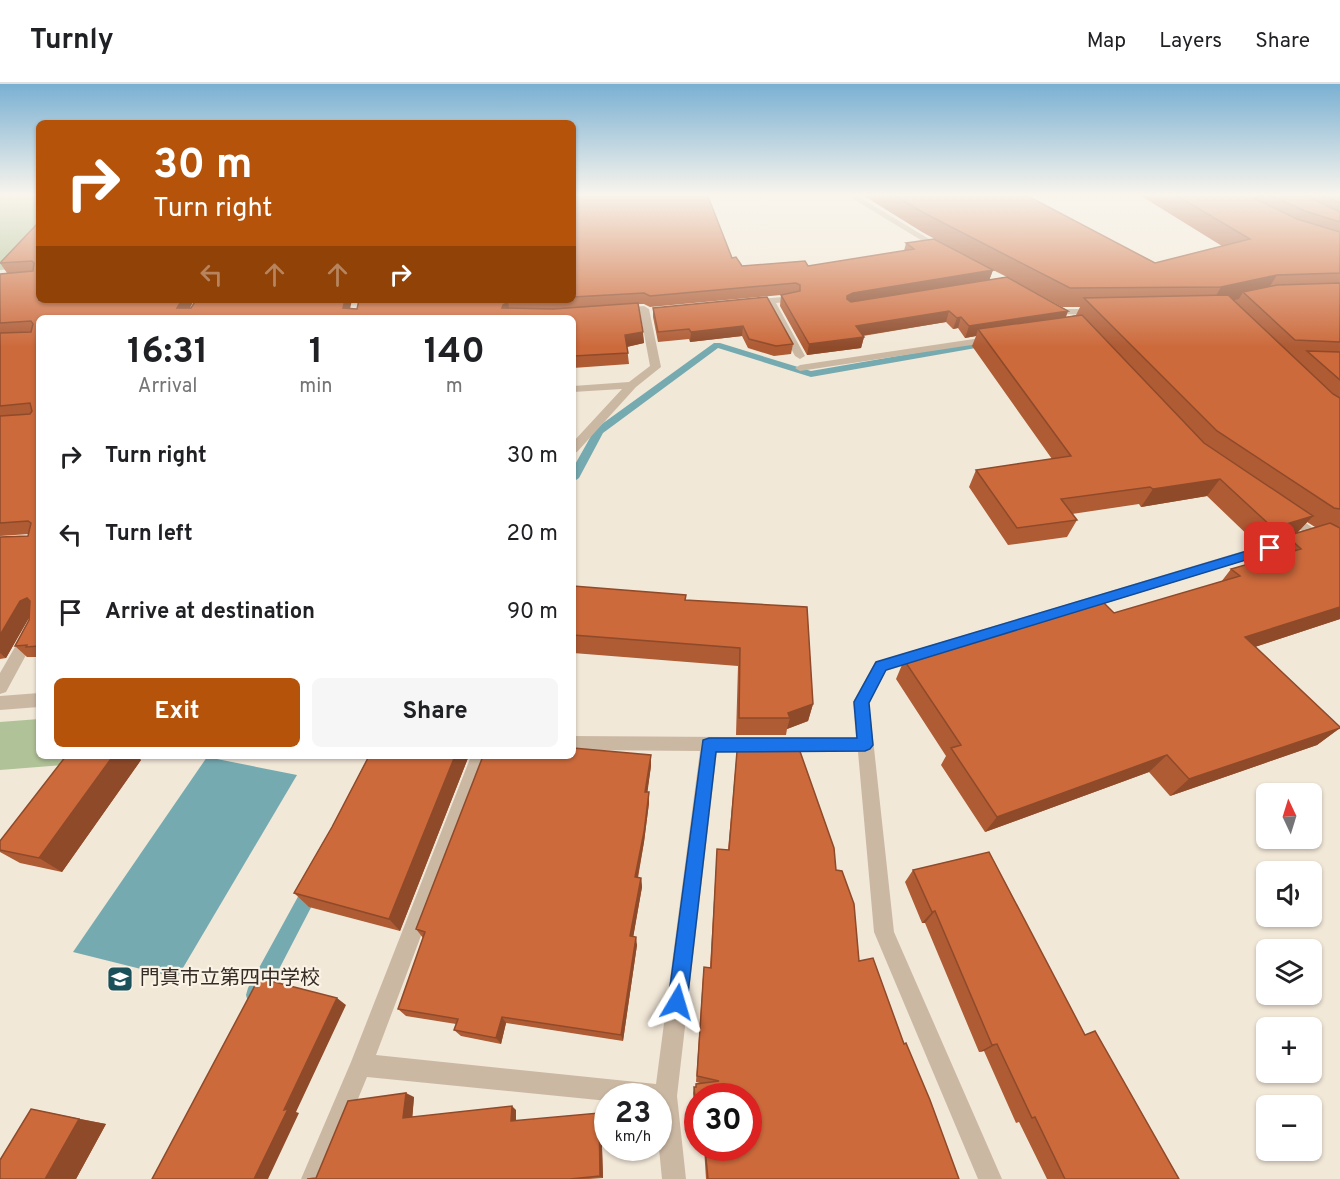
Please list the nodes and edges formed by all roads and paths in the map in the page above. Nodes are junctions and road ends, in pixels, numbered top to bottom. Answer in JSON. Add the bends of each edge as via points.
{"nodes":[{"id":1,"x":934,"y":245,"type":"edge"},
{"id":2,"x":952,"y":255,"type":"edge"},
{"id":3,"x":794,"y":299,"type":"edge"},
{"id":4,"x":770,"y":302,"type":"junction"},
{"id":5,"x":736,"y":305,"type":"edge"},
{"id":6,"x":611,"y":311,"type":"edge"},
{"id":7,"x":1105,"y":312,"type":"edge"},
{"id":8,"x":1077,"y":326,"type":"edge"},
{"id":9,"x":1007,"y":337,"type":"edge"},
{"id":10,"x":800,"y":356,"type":"dead end"},
{"id":11,"x":800,"y":368,"type":"dead end"},
{"id":12,"x":632,"y":385,"type":"junction"},
{"id":13,"x":576,"y":389,"type":"edge"},
{"id":14,"x":576,"y":446,"type":"edge"},
{"id":15,"x":1277,"y":508,"type":"edge"},
{"id":16,"x":1316,"y":534,"type":"junction"},
{"id":17,"x":1338,"y":550,"type":"edge"},
{"id":18,"x":36,"y":623,"type":"edge"},
{"id":19,"x":0,"y":687,"type":"edge"},
{"id":20,"x":36,"y":700,"type":"edge"},
{"id":21,"x":0,"y":703,"type":"edge"},
{"id":22,"x":576,"y":743,"type":"edge"},
{"id":23,"x":709,"y":745,"type":"junction"},
{"id":24,"x":865,"y":745,"type":"junction"},
{"id":25,"x":479,"y":759,"type":"edge"},
{"id":26,"x":362,"y":1065,"type":"junction"},
{"id":27,"x":668,"y":1083,"type":"edge"},
{"id":28,"x":594,"y":1089,"type":"edge"},
{"id":29,"x":672,"y":1158,"type":"edge"},
{"id":30,"x":314,"y":1179,"type":"edge"},
{"id":31,"x":674,"y":1179,"type":"edge"},
{"id":32,"x":990,"y":1179,"type":"edge"}],
"edges":[{"from":1,"to":2,"type":"street"},
{"from":3,"to":4,"type":"street"},
{"from":4,"to":5,"type":"street"},
{"from":4,"to":10,"type":"street"},
{"from":6,"to":12,"type":"street","via":[[644,309],[651,313],[656,367]]},
{"from":7,"to":8,"type":"street","via":[[1054,309]]},
{"from":9,"to":11,"type":"street"},
{"from":12,"to":13,"type":"street"},
{"from":12,"to":14,"type":"street"},
{"from":15,"to":16,"type":"street"},
{"from":16,"to":17,"type":"street"},
{"from":16,"to":24,"type":"street","via":[[881,666],[861,702]]},
{"from":18,"to":19,"type":"street"},
{"from":20,"to":21,"type":"street"},
{"from":22,"to":23,"type":"street"},
{"from":23,"to":24,"type":"street"},
{"from":23,"to":27,"type":"street"},
{"from":24,"to":32,"type":"street","via":[[884,932]]},
{"from":25,"to":26,"type":"street"},
{"from":26,"to":28,"type":"street"},
{"from":26,"to":30,"type":"street"},
{"from":29,"to":31,"type":"street"}]}
